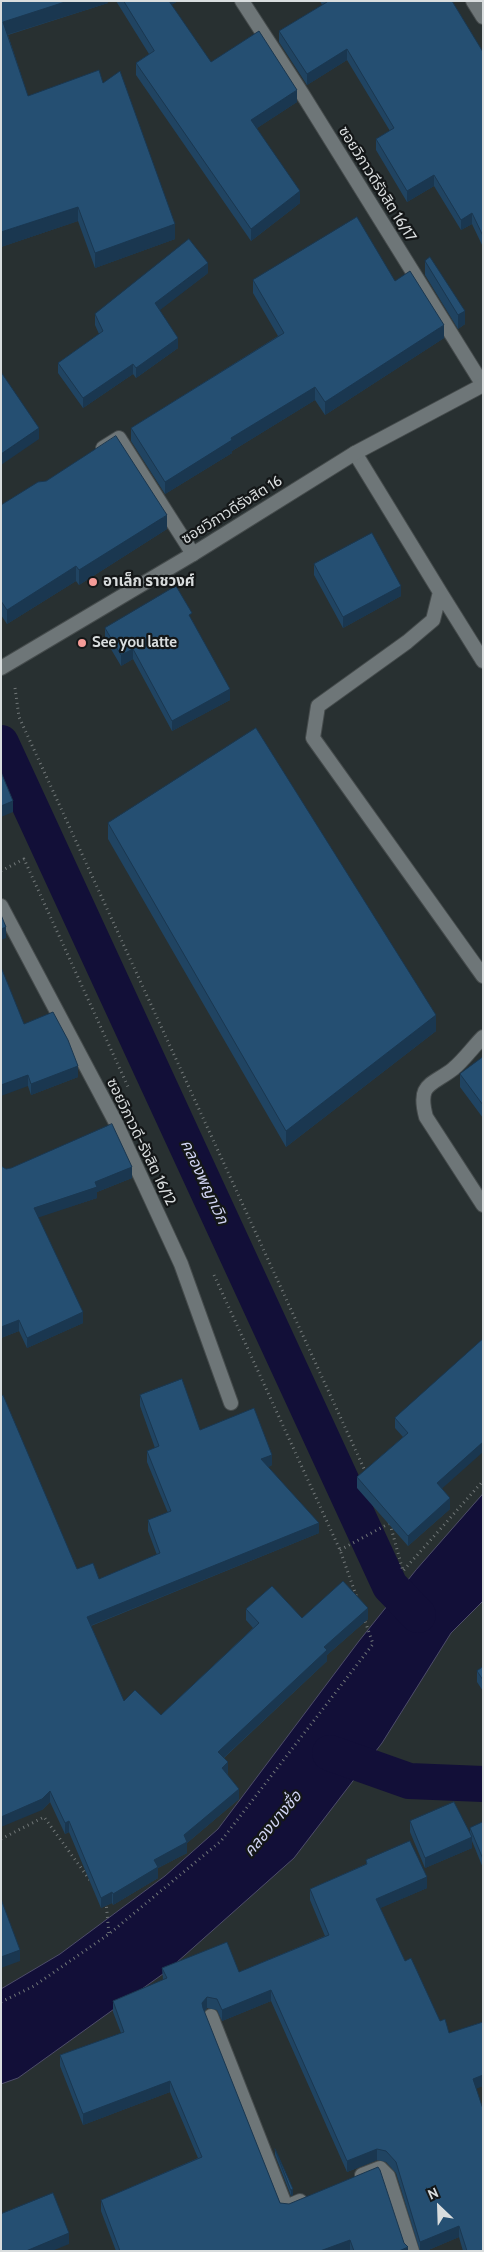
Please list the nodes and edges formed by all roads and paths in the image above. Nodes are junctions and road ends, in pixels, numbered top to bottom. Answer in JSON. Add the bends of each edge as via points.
{"nodes":[{"id":1,"x":242,"y":1,"type":"edge"},
{"id":2,"x":473,"y":1,"type":"edge"},
{"id":3,"x":483,"y":17,"type":"edge"},
{"id":4,"x":483,"y":385,"type":"edge"},
{"id":5,"x":354,"y":452,"type":"junction"},
{"id":6,"x":88,"y":458,"type":"edge"},
{"id":7,"x":193,"y":554,"type":"junction"},
{"id":8,"x":440,"y":592,"type":"junction"},
{"id":9,"x":483,"y":661,"type":"edge"},
{"id":10,"x":7,"y":665,"type":"edge"},
{"id":11,"x":1,"y":871,"type":"edge"},
{"id":12,"x":1,"y":906,"type":"edge"},
{"id":13,"x":483,"y":976,"type":"edge"},
{"id":14,"x":483,"y":1037,"type":"edge"},
{"id":15,"x":131,"y":1092,"type":"dead end"},
{"id":16,"x":483,"y":1205,"type":"edge"},
{"id":17,"x":213,"y":1272,"type":"dead end"},
{"id":18,"x":231,"y":1403,"type":"dead end"},
{"id":19,"x":369,"y":1478,"type":"edge"},
{"id":20,"x":483,"y":1481,"type":"edge"},
{"id":21,"x":340,"y":1550,"type":"junction"},
{"id":22,"x":360,"y":1606,"type":"edge"},
{"id":23,"x":363,"y":1616,"type":"edge"},
{"id":24,"x":1,"y":1840,"type":"edge"},
{"id":25,"x":94,"y":1887,"type":"edge"},
{"id":26,"x":100,"y":1894,"type":"edge"},
{"id":27,"x":109,"y":1934,"type":"junction"},
{"id":28,"x":1,"y":2002,"type":"edge"},
{"id":29,"x":211,"y":2016,"type":"dead end"},
{"id":30,"x":347,"y":2181,"type":"edge"},
{"id":31,"x":312,"y":2196,"type":"edge"},
{"id":32,"x":412,"y":2251,"type":"edge"}],
"edges":[{"from":1,"to":4,"type":"street","name":"ซอยวิภาวดีรังสิต 16/17"},
{"from":2,"to":3,"type":"street"},
{"from":4,"to":5,"type":"street","name":"ซอยวิภาวดีรังสิต 16"},
{"from":5,"to":7,"type":"street","name":"ซอยวิภาวดีรังสิต 16"},
{"from":5,"to":8,"type":"street"},
{"from":6,"to":7,"type":"street","via":[[123,435]]},
{"from":7,"to":10,"type":"street","name":"ซอยวิภาวดีรังสิต 16"},
{"from":8,"to":9,"type":"street"},
{"from":8,"to":13,"type":"street","via":[[433,620],[318,706],[313,738]]},
{"from":10,"to":19,"type":"path","via":[[18,718]]},
{"from":11,"to":15,"type":"path","via":[[24,859]]},
{"from":12,"to":18,"type":"street","name":"ซอยวิภาวดี-รังสิต 16/12","via":[[181,1264]]},
{"from":14,"to":16,"type":"street","via":[[454,1068],[425,1090],[422,1100],[426,1116]]},
{"from":17,"to":21,"type":"path"},
{"from":20,"to":21,"type":"path","via":[[403,1572],[390,1523]]},
{"from":21,"to":22,"type":"path"},
{"from":23,"to":27,"type":"path","via":[[373,1644],[221,1841]]},
{"from":24,"to":25,"type":"path","via":[[44,1817]]},
{"from":26,"to":27,"type":"path","via":[[106,1902]]},
{"from":27,"to":28,"type":"path","via":[[34,1986]]},
{"from":29,"to":31,"type":"street","via":[[286,2207]]},
{"from":30,"to":32,"type":"street","via":[[380,2168],[388,2176]]}]}
